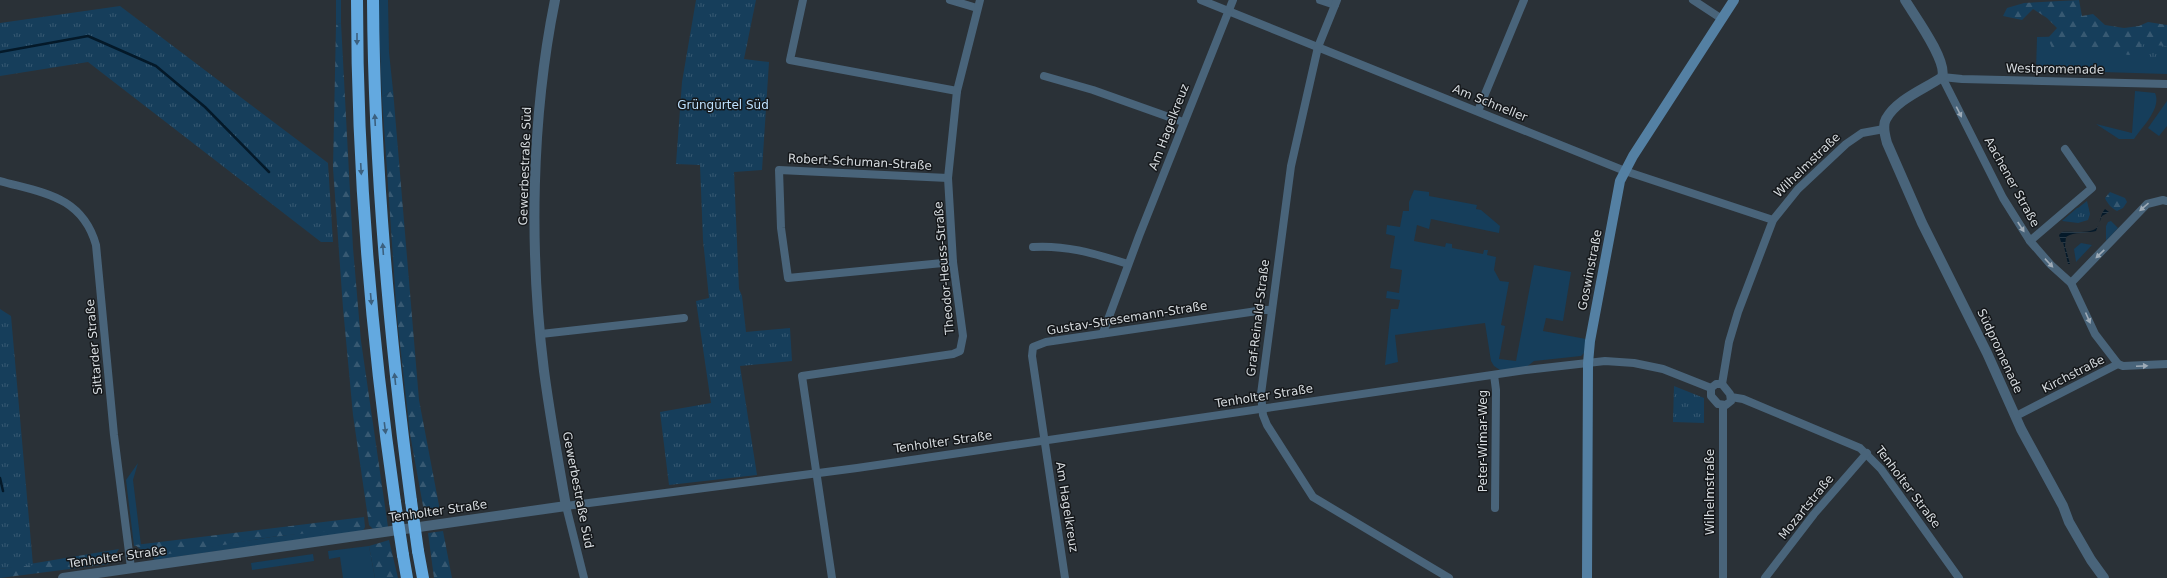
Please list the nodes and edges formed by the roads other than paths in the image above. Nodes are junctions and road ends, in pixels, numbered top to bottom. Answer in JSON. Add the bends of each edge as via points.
{"nodes":[{"id":1,"x":357,"y":0,"type":"edge"},
{"id":2,"x":373,"y":0,"type":"edge"},
{"id":3,"x":555,"y":0,"type":"edge"},
{"id":4,"x":803,"y":0,"type":"edge"},
{"id":5,"x":950,"y":0,"type":"edge"},
{"id":6,"x":980,"y":0,"type":"edge"},
{"id":7,"x":1201,"y":0,"type":"edge"},
{"id":8,"x":1233,"y":0,"type":"edge"},
{"id":9,"x":1320,"y":0,"type":"edge"},
{"id":10,"x":1524,"y":0,"type":"edge"},
{"id":11,"x":1692,"y":0,"type":"edge"},
{"id":12,"x":1734,"y":0,"type":"edge"},
{"id":13,"x":1905,"y":0,"type":"edge"},
{"id":14,"x":1336,"y":3,"type":"edge"},
{"id":15,"x":977,"y":8,"type":"junction"},
{"id":16,"x":1229,"y":11,"type":"junction"},
{"id":17,"x":1722,"y":19,"type":"junction"},
{"id":18,"x":1318,"y":47,"type":"junction"},
{"id":19,"x":1044,"y":76,"type":"dead end"},
{"id":20,"x":1942,"y":77,"type":"junction"},
{"id":21,"x":2167,"y":84,"type":"edge"},
{"id":22,"x":957,"y":91,"type":"junction"},
{"id":23,"x":1478,"y":111,"type":"junction"},
{"id":24,"x":1183,"y":122,"type":"junction"},
{"id":25,"x":1884,"y":129,"type":"junction"},
{"id":26,"x":2065,"y":149,"type":"dead end"},
{"id":27,"x":1625,"y":171,"type":"junction"},
{"id":28,"x":948,"y":178,"type":"junction"},
{"id":29,"x":0,"y":181,"type":"edge"},
{"id":30,"x":2167,"y":201,"type":"edge"},
{"id":31,"x":1773,"y":220,"type":"junction"},
{"id":32,"x":2030,"y":241,"type":"junction"},
{"id":33,"x":1033,"y":247,"type":"dead end"},
{"id":34,"x":953,"y":262,"type":"junction"},
{"id":35,"x":1128,"y":264,"type":"junction"},
{"id":36,"x":2071,"y":283,"type":"junction"},
{"id":37,"x":1271,"y":310,"type":"junction"},
{"id":38,"x":684,"y":318,"type":"dead end"},
{"id":39,"x":1103,"y":333,"type":"junction"},
{"id":40,"x":541,"y":334,"type":"junction"},
{"id":41,"x":1588,"y":363,"type":"junction"},
{"id":42,"x":2118,"y":364,"type":"junction"},
{"id":43,"x":2167,"y":364,"type":"edge"},
{"id":44,"x":1494,"y":375,"type":"junction"},
{"id":45,"x":1722,"y":384,"type":"junction"},
{"id":46,"x":1711,"y":388,"type":"junction"},
{"id":47,"x":1731,"y":397,"type":"junction"},
{"id":48,"x":1723,"y":406,"type":"junction"},
{"id":49,"x":1262,"y":410,"type":"junction"},
{"id":50,"x":2016,"y":416,"type":"junction"},
{"id":51,"x":1044,"y":440,"type":"junction"},
{"id":52,"x":1867,"y":453,"type":"junction"},
{"id":53,"x":818,"y":473,"type":"junction"},
{"id":54,"x":566,"y":506,"type":"junction"},
{"id":55,"x":1495,"y":508,"type":"dead end"},
{"id":56,"x":131,"y":568,"type":"junction"},
{"id":57,"x":63,"y":578,"type":"edge"},
{"id":58,"x":407,"y":578,"type":"edge"},
{"id":59,"x":423,"y":578,"type":"edge"},
{"id":60,"x":584,"y":578,"type":"edge"},
{"id":61,"x":832,"y":578,"type":"edge"},
{"id":62,"x":1065,"y":578,"type":"edge"},
{"id":63,"x":1449,"y":578,"type":"edge"},
{"id":64,"x":1587,"y":578,"type":"edge"},
{"id":65,"x":1723,"y":578,"type":"edge"},
{"id":66,"x":1765,"y":578,"type":"edge"},
{"id":67,"x":1960,"y":578,"type":"edge"},
{"id":68,"x":2104,"y":578,"type":"edge"}],
"edges":[{"from":1,"to":58,"type":"highway","one_way":true,"bridge":true,"via":[[357,85],[367,258],[381,396]]},
{"from":59,"to":2,"type":"highway","one_way":true,"bridge":true,"via":[[395,379],[381,223],[373,87]]},
{"from":3,"to":40,"type":"street","name":"Gewerbestraße Süd","via":[[539,107],[535,194]]},
{"from":4,"to":22,"type":"street","via":[[790,60]]},
{"from":5,"to":15,"type":"street"},
{"from":6,"to":15,"type":"street","name":"Theodor-Heuss-Straße"},
{"from":7,"to":16,"type":"street","name":"Am Schneller"},
{"from":8,"to":16,"type":"street","name":"Am Hagelkreuz"},
{"from":9,"to":14,"type":"street"},
{"from":10,"to":23,"type":"street"},
{"from":11,"to":17,"type":"street"},
{"from":12,"to":17,"type":"main road","name":"Goswinstraße"},
{"from":13,"to":20,"type":"street","name":"Aachener Straße","via":[[1931,41],[1942,66]]},
{"from":14,"to":18,"type":"street","name":"Graf-Reinald-Straße"},
{"from":15,"to":22,"type":"street","name":"Theodor-Heuss-Straße"},
{"from":16,"to":18,"type":"street","name":"Am Schneller"},
{"from":16,"to":24,"type":"street","name":"Am Hagelkreuz"},
{"from":17,"to":27,"type":"main road","name":"Goswinstraße"},
{"from":18,"to":23,"type":"street","name":"Am Schneller"},
{"from":18,"to":37,"type":"street","name":"Graf-Reinald-Straße","via":[[1291,166]]},
{"from":19,"to":24,"type":"street","via":[[1093,90]]},
{"from":20,"to":21,"type":"street","name":"Westpromenade"},
{"from":20,"to":25,"type":"street","via":[[1898,106],[1886,119]]},
{"from":20,"to":32,"type":"street","name":"Aachener Straße","one_way":true,"via":[[2003,198]]},
{"from":22,"to":28,"type":"street","name":"Theodor-Heuss-Straße"},
{"from":23,"to":27,"type":"street","name":"Am Schneller"},
{"from":24,"to":35,"type":"street","name":"Am Hagelkreuz"},
{"from":25,"to":31,"type":"street","name":"Wilhelmstraße","via":[[1862,133],[1846,144],[1798,189]]},
{"from":25,"to":50,"type":"street","name":"Südpromenade","via":[[1887,143],[1922,223]]},
{"from":26,"to":32,"type":"street","via":[[2092,188]]},
{"from":27,"to":31,"type":"street","name":"Am Schneller"},
{"from":27,"to":41,"type":"main road","name":"Goswinstraße","via":[[1620,181]]},
{"from":28,"to":34,"type":"street","name":"Theodor-Heuss-Straße"},
{"from":28,"to":34,"type":"street","name":"Robert-Schuman-Straße","via":[[779,170],[781,228],[788,278]]},
{"from":29,"to":56,"type":"street","name":"Sittarder Straße","via":[[52,196],[73,206],[92,232],[96,245],[114,435]]},
{"from":30,"to":36,"type":"street","one_way":true,"via":[[2147,204]]},
{"from":31,"to":45,"type":"street","name":"Wilhelmstraße","via":[[1738,312],[1729,342]]},
{"from":32,"to":36,"type":"street","name":"Aachener Straße","one_way":true},
{"from":33,"to":35,"type":"street","via":[[1078,249]]},
{"from":34,"to":53,"type":"street","name":"Theodor-Heuss-Straße","via":[[963,336],[960,351],[802,376]]},
{"from":35,"to":39,"type":"street","name":"Am Hagelkreuz"},
{"from":36,"to":42,"type":"street","name":"Aachener Straße","one_way":true,"via":[[2095,334]]},
{"from":37,"to":39,"type":"street","name":"Gustav-Stresemann-Straße"},
{"from":37,"to":49,"type":"street","name":"Graf-Reinald-Straße","via":[[1261,394]]},
{"from":38,"to":40,"type":"street"},
{"from":39,"to":51,"type":"street","name":"Gustav-Stresemann-Straße","via":[[1046,342],[1033,347],[1032,356]]},
{"from":40,"to":54,"type":"street","name":"Gewerbestraße Süd","via":[[544,370]]},
{"from":41,"to":44,"type":"street","name":"Tenholter Straße"},
{"from":41,"to":46,"type":"street","name":"Tenholter Straße","via":[[1605,361],[1649,365]]},
{"from":41,"to":64,"type":"main road","name":"Goswinstraße"},
{"from":42,"to":43,"type":"street","name":"Kirchstraße","one_way":true},
{"from":42,"to":50,"type":"street","name":"Kirchstraße"},
{"from":44,"to":49,"type":"street","name":"Tenholter Straße"},
{"from":44,"to":55,"type":"street","name":"Peter-Wimar-Weg"},
{"from":45,"to":46,"type":"street","via":[[1716,384]]},
{"from":45,"to":47,"type":"street"},
{"from":46,"to":48,"type":"street","via":[[1711,396]]},
{"from":47,"to":48,"type":"street","via":[[1729,403]]},
{"from":47,"to":52,"type":"street","name":"Tenholter Straße","via":[[1743,399],[1807,424]]},
{"from":48,"to":65,"type":"street","name":"Wilhelmstraße"},
{"from":49,"to":51,"type":"street","name":"Tenholter Straße"},
{"from":49,"to":63,"type":"street","name":"Graf-Reinald-Straße","via":[[1267,425],[1313,497]]},
{"from":50,"to":68,"type":"street","name":"Südpromenade","via":[[2069,522]]},
{"from":51,"to":53,"type":"street","name":"Tenholter Straße"},
{"from":51,"to":62,"type":"street","name":"Am Hagelkreuz"},
{"from":52,"to":66,"type":"street","name":"Mozartstraße","via":[[1814,514]]},
{"from":52,"to":67,"type":"street","name":"Tenholter Straße"},
{"from":53,"to":54,"type":"street","name":"Tenholter Straße"},
{"from":53,"to":61,"type":"street"},
{"from":54,"to":56,"type":"street","name":"Tenholter Straße"},
{"from":54,"to":60,"type":"street","name":"Gewerbestraße Süd"},
{"from":56,"to":57,"type":"street","name":"Tenholter Straße"}]}
